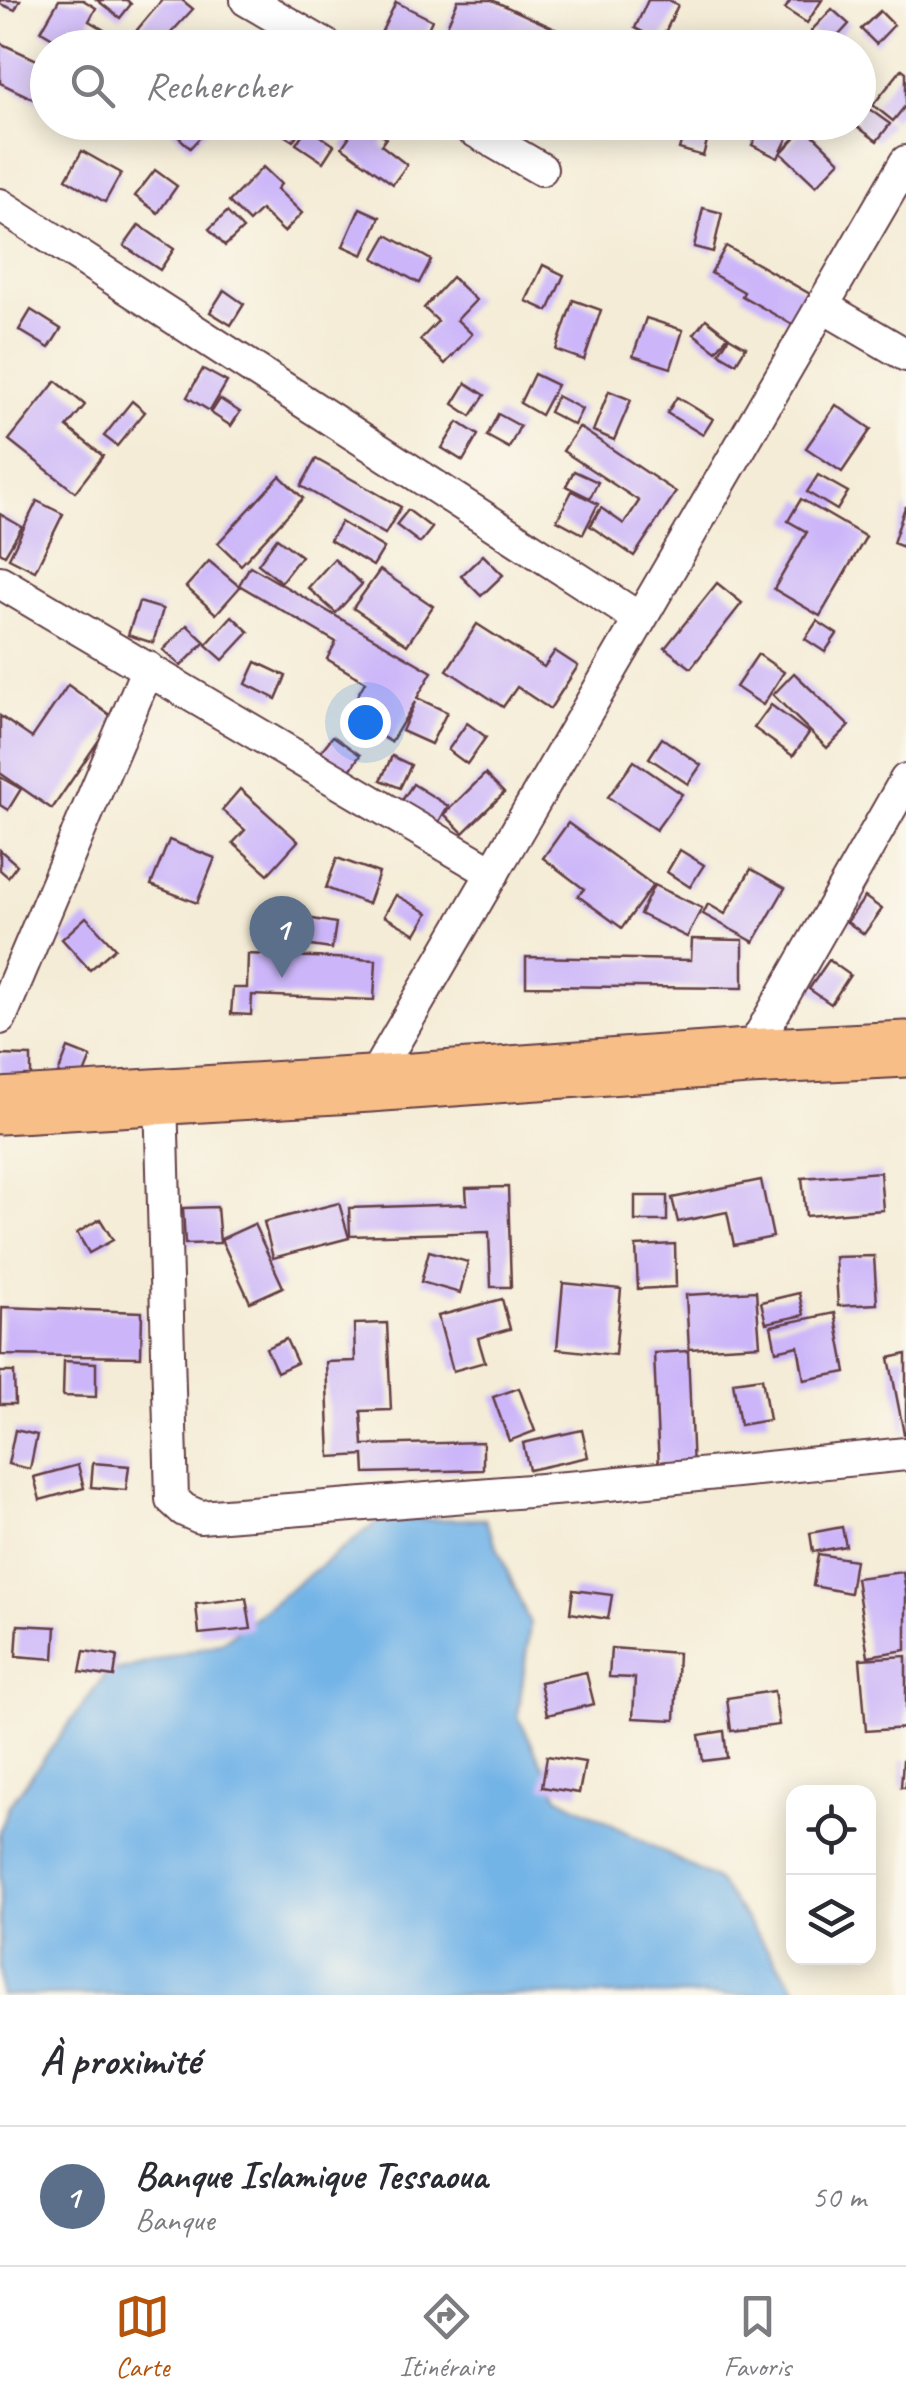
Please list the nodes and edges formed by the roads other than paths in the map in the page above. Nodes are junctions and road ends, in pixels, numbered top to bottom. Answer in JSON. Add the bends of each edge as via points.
{"nodes":[{"id":1,"x":247,"y":0,"type":"edge"},
{"id":2,"x":299,"y":30,"type":"edge"},
{"id":3,"x":491,"y":140,"type":"edge"},
{"id":4,"x":906,"y":162,"type":"edge"},
{"id":5,"x":541,"y":169,"type":"dead end"},
{"id":6,"x":0,"y":205,"type":"edge"},
{"id":7,"x":822,"y":306,"type":"junction"},
{"id":8,"x":906,"y":355,"type":"edge"},
{"id":9,"x":0,"y":582,"type":"edge"},
{"id":10,"x":640,"y":619,"type":"junction"},
{"id":11,"x":148,"y":668,"type":"junction"},
{"id":12,"x":906,"y":780,"type":"edge"},
{"id":13,"x":493,"y":873,"type":"junction"},
{"id":14,"x":0,"y":1018,"type":"edge"},
{"id":15,"x":906,"y":1049,"type":"edge"},
{"id":16,"x":748,"y":1056,"type":"junction"},
{"id":17,"x":370,"y":1084,"type":"junction"},
{"id":18,"x":161,"y":1096,"type":"junction"},
{"id":19,"x":0,"y":1106,"type":"edge"},
{"id":20,"x":906,"y":1454,"type":"edge"}],
"edges":[{"from":1,"to":2,"type":"street"},
{"from":3,"to":5,"type":"street"},
{"from":4,"to":7,"type":"street"},
{"from":6,"to":10,"type":"street"},
{"from":7,"to":8,"type":"street"},
{"from":7,"to":10,"type":"street"},
{"from":9,"to":11,"type":"street"},
{"from":10,"to":13,"type":"street"},
{"from":11,"to":13,"type":"street"},
{"from":11,"to":14,"type":"street"},
{"from":12,"to":16,"type":"street"},
{"from":13,"to":17,"type":"street"},
{"from":15,"to":16,"type":"highway"},
{"from":16,"to":17,"type":"highway"},
{"from":17,"to":18,"type":"highway"},
{"from":18,"to":19,"type":"highway"},
{"from":18,"to":20,"type":"street","via":[[172,1499],[184,1510],[200,1517],[240,1514]]}]}
